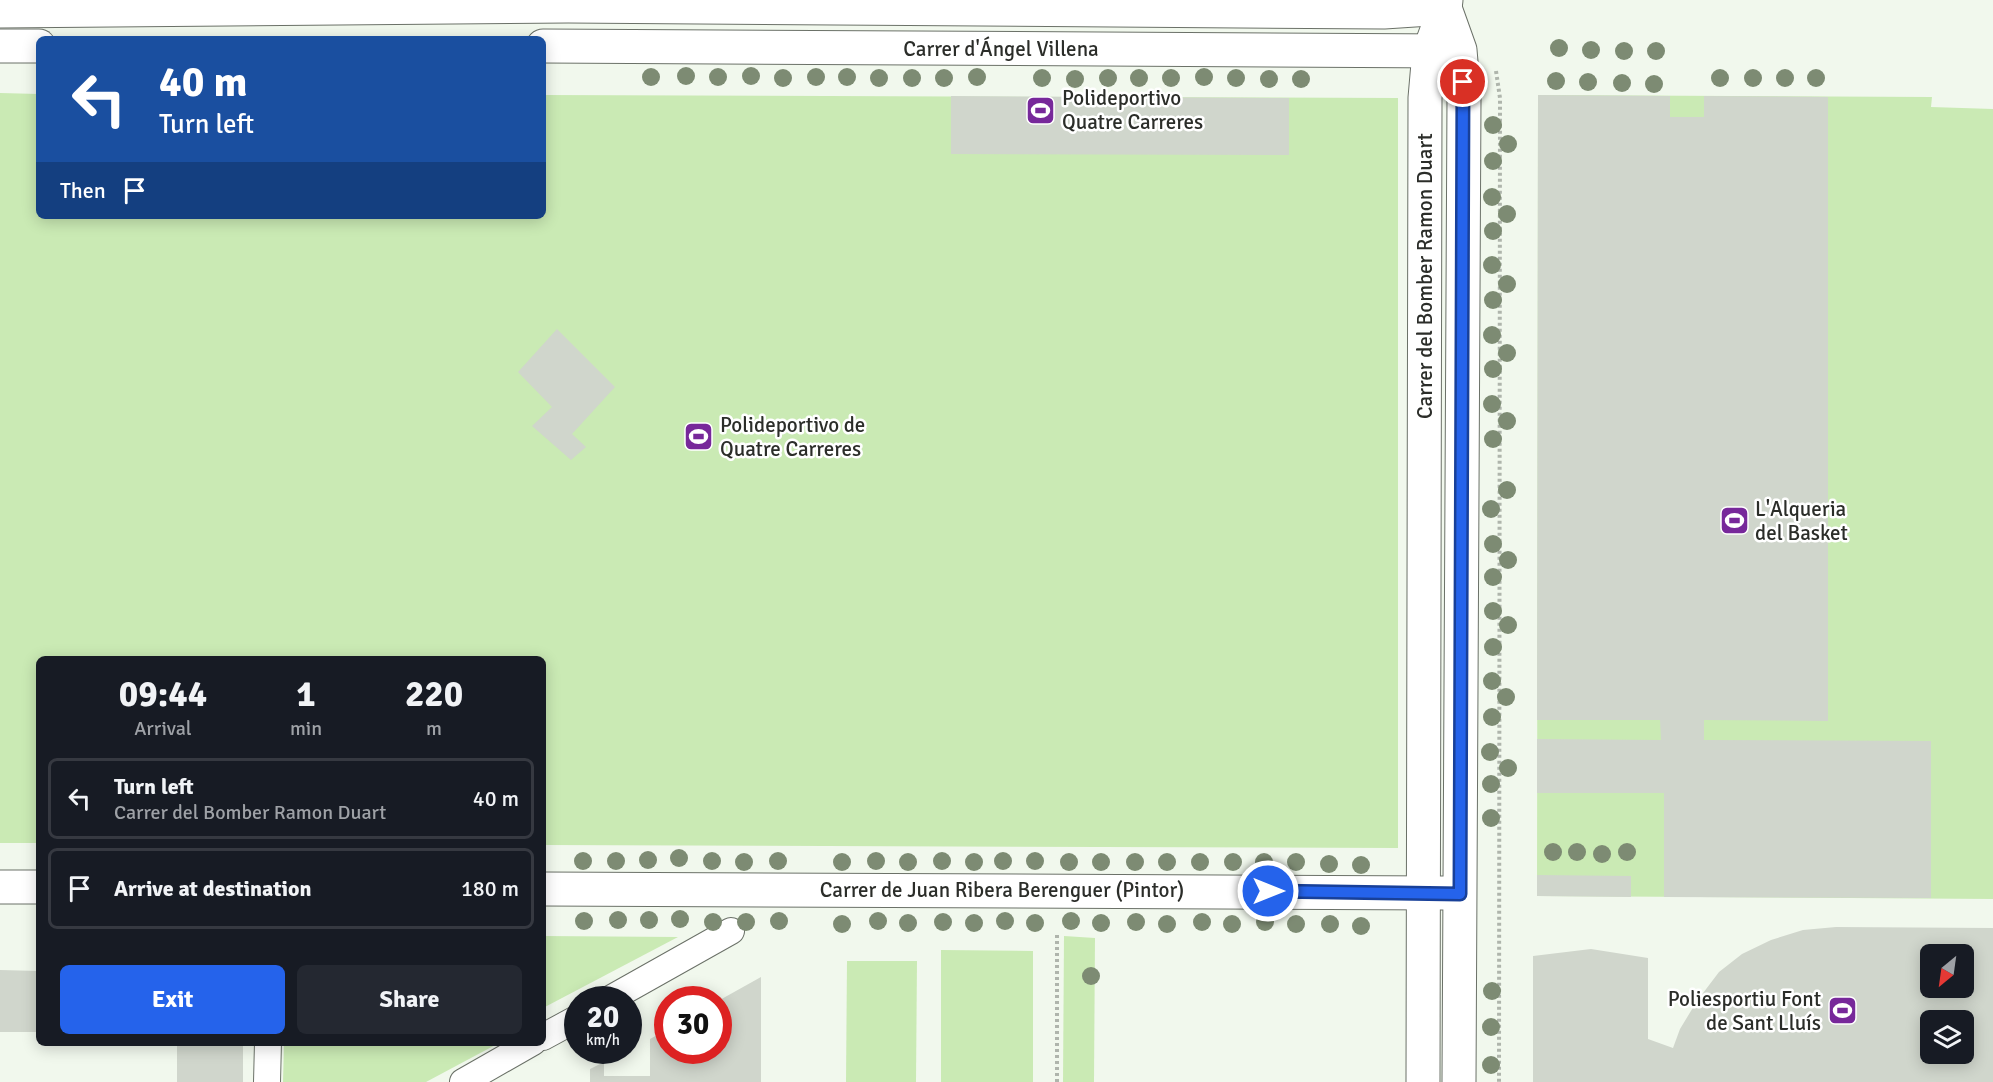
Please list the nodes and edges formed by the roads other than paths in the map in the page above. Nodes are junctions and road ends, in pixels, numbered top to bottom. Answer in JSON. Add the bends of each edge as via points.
{"nodes":[{"id":1,"x":568,"y":3,"type":"edge"},
{"id":2,"x":1445,"y":4,"type":"edge"},
{"id":3,"x":0,"y":11,"type":"edge"},
{"id":4,"x":0,"y":46,"type":"edge"},
{"id":5,"x":36,"y":46,"type":"edge"},
{"id":6,"x":546,"y":46,"type":"edge"},
{"id":7,"x":1445,"y":51,"type":"junction"},
{"id":8,"x":0,"y":887,"type":"edge"},
{"id":9,"x":36,"y":887,"type":"edge"},
{"id":10,"x":546,"y":889,"type":"edge"},
{"id":11,"x":1424,"y":893,"type":"junction"},
{"id":12,"x":1460,"y":894,"type":"junction"},
{"id":13,"x":731,"y":931,"type":"dead end"},
{"id":14,"x":633,"y":986,"type":"edge"},
{"id":15,"x":564,"y":1025,"type":"edge"},
{"id":16,"x":546,"y":1035,"type":"edge"},
{"id":17,"x":268,"y":1046,"type":"edge"},
{"id":18,"x":526,"y":1046,"type":"edge"},
{"id":19,"x":267,"y":1082,"type":"edge"},
{"id":20,"x":463,"y":1082,"type":"edge"},
{"id":21,"x":1423,"y":1082,"type":"edge"},
{"id":22,"x":1460,"y":1082,"type":"edge"}],
"edges":[{"from":1,"to":2,"type":"street","name":"Carrer d'Ángel Villena","via":[[1372,12]]},
{"from":1,"to":3,"type":"street","name":"Carrer d'Ángel Villena"},
{"from":2,"to":7,"type":"street","name":"Carrer del Bomber Ramon Duart"},
{"from":4,"to":5,"type":"street"},
{"from":6,"to":7,"type":"street","name":"Carrer d'Ángel Villena"},
{"from":7,"to":11,"type":"street","name":"Carrer del Bomber Ramon Duart","via":[[1425,98]]},
{"from":7,"to":12,"type":"street","name":"Carrer del Bomber Ramon Duart","via":[[1464,98]]},
{"from":8,"to":9,"type":"street"},
{"from":10,"to":11,"type":"street","name":"Carrer de Juan Ribera Berenguer (Pintor)"},
{"from":11,"to":12,"type":"street","name":"Carrer de Juan Ribera Berenguer (Pintor)"},
{"from":11,"to":21,"type":"street","name":"Carrer del Bomber Ramon Duart"},
{"from":12,"to":22,"type":"street","name":"Carrer del Bomber Ramon Duart"},
{"from":13,"to":14,"type":"street"},
{"from":15,"to":16,"type":"street"},
{"from":17,"to":19,"type":"street"},
{"from":18,"to":20,"type":"street"}]}
